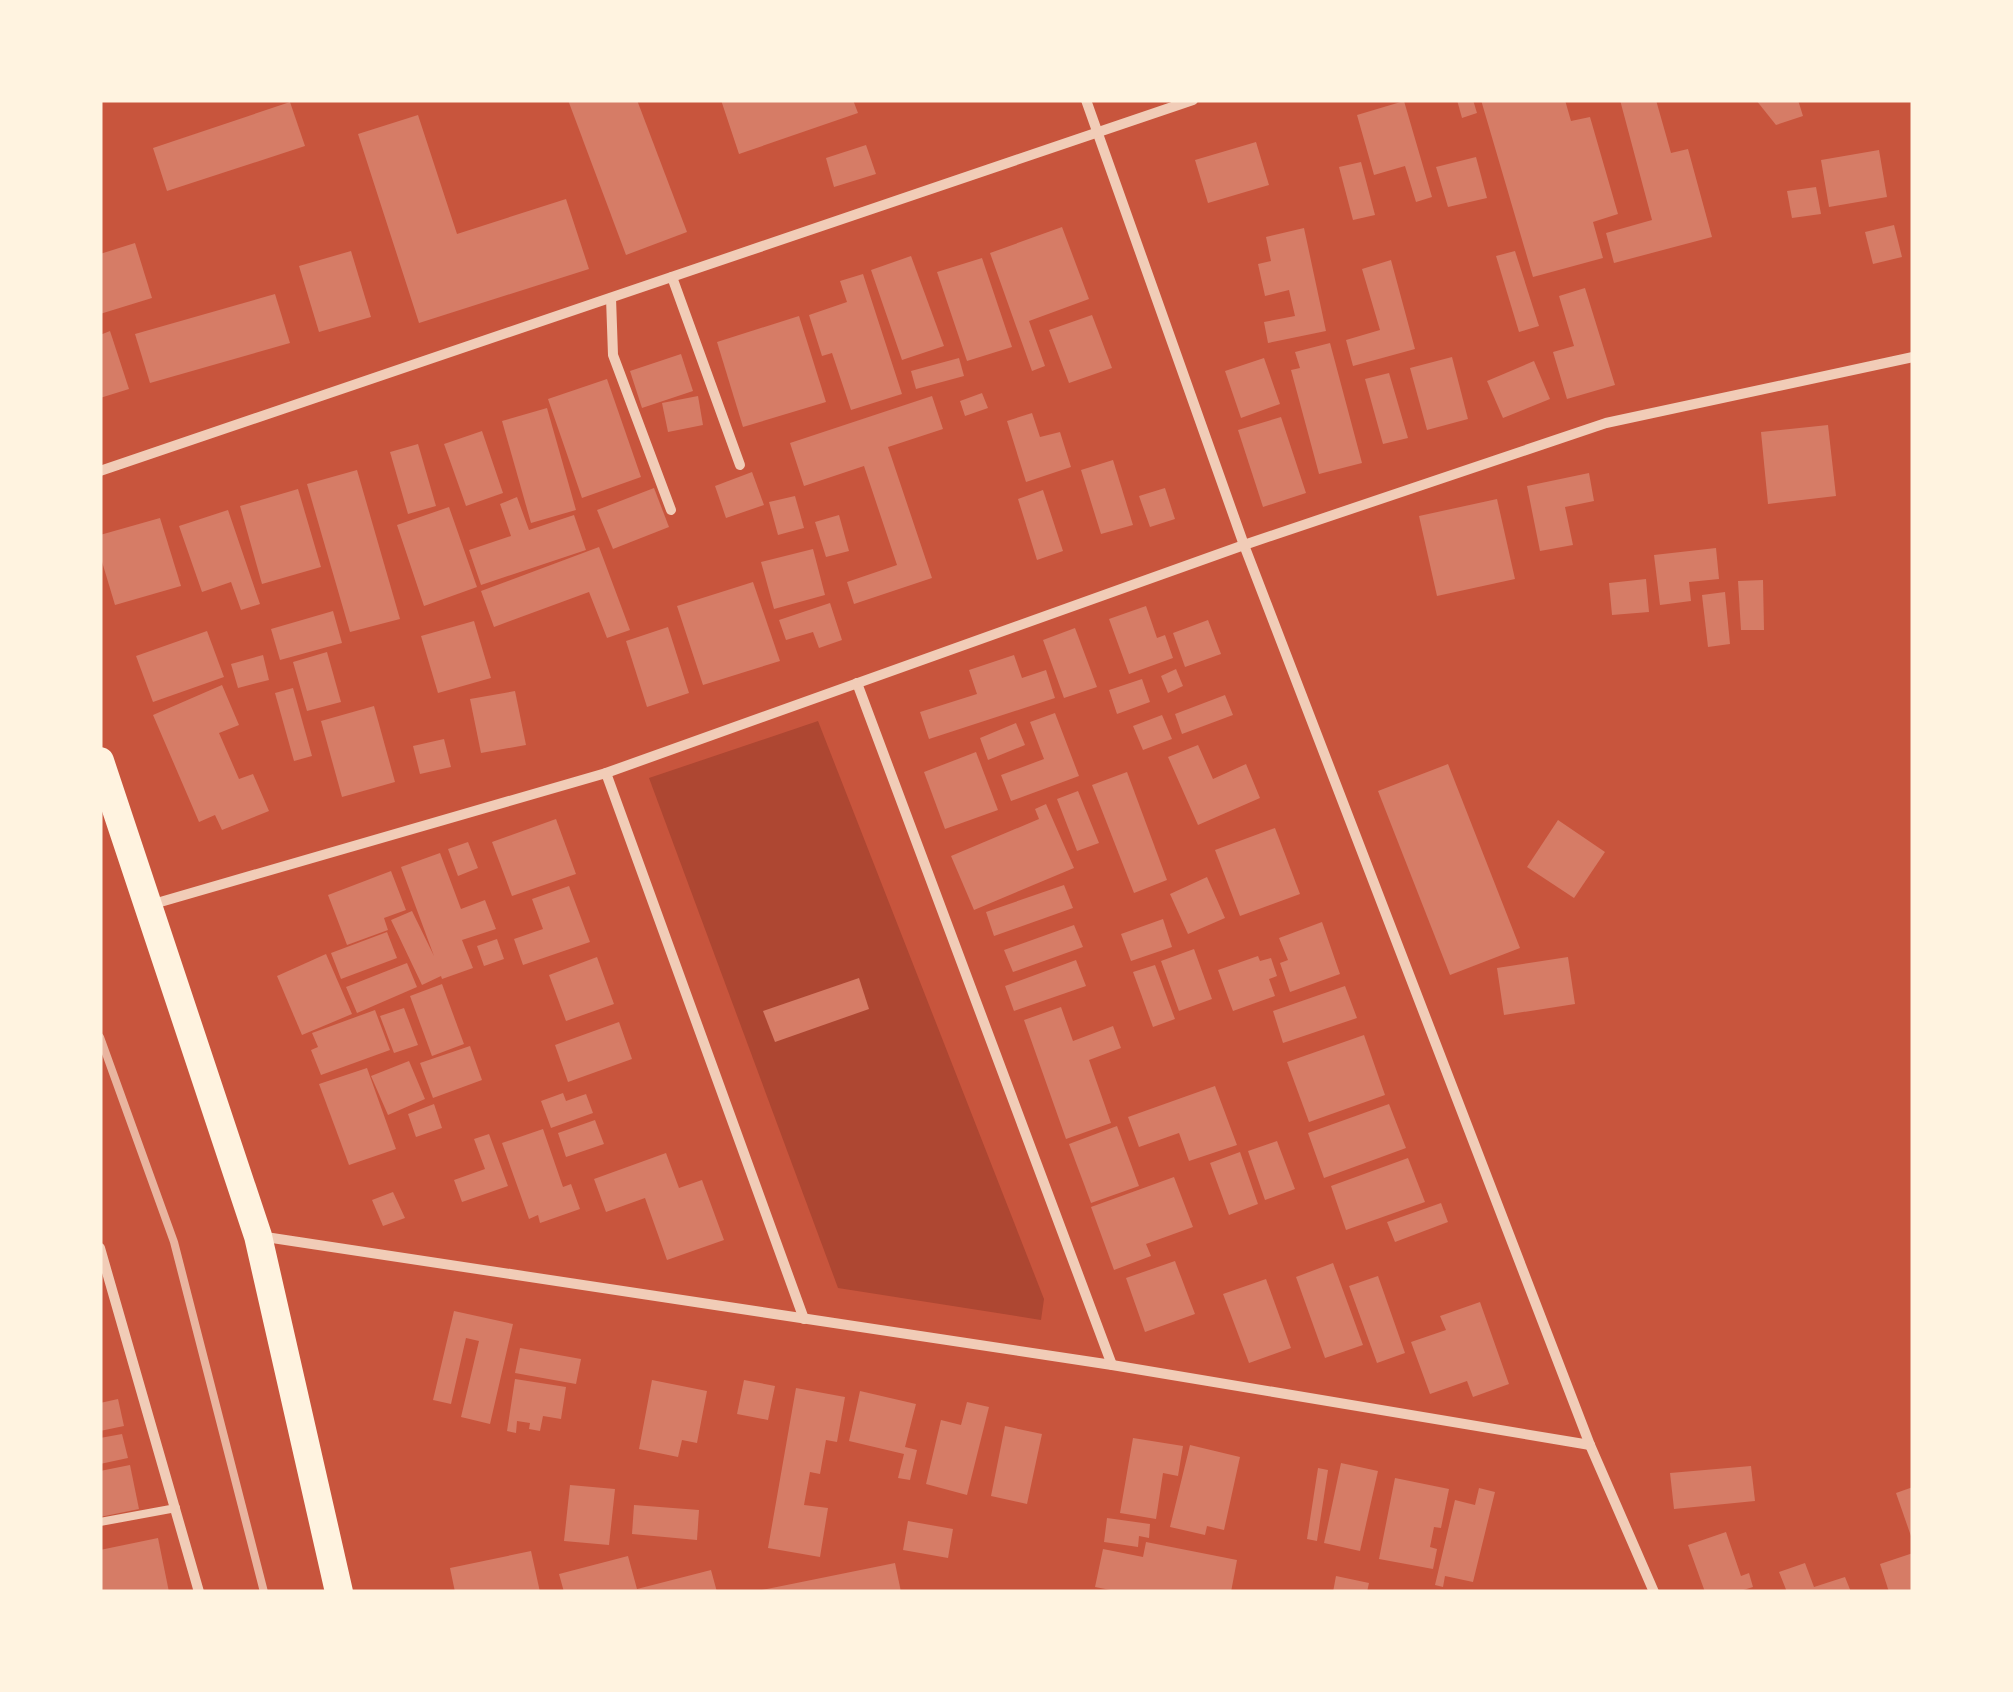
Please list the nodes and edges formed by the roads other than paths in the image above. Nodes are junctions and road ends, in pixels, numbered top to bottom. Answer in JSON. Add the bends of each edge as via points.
{"nodes":[{"id":1,"x":1086,"y":100,"type":"edge"},
{"id":2,"x":1192,"y":100,"type":"edge"},
{"id":3,"x":1098,"y":132,"type":"junction"},
{"id":4,"x":672,"y":276,"type":"junction"},
{"id":5,"x":611,"y":298,"type":"junction"},
{"id":6,"x":1913,"y":357,"type":"edge"},
{"id":7,"x":740,"y":464,"type":"dead end"},
{"id":8,"x":100,"y":471,"type":"edge"},
{"id":9,"x":671,"y":510,"type":"dead end"},
{"id":10,"x":1244,"y":545,"type":"junction"},
{"id":11,"x":857,"y":682,"type":"junction"},
{"id":12,"x":100,"y":761,"type":"edge"},
{"id":13,"x":606,"y":773,"type":"junction"},
{"id":14,"x":149,"y":905,"type":"junction"},
{"id":15,"x":258,"y":1236,"type":"junction"},
{"id":16,"x":100,"y":1248,"type":"edge"},
{"id":17,"x":804,"y":1319,"type":"junction"},
{"id":18,"x":1112,"y":1365,"type":"junction"},
{"id":19,"x":1590,"y":1445,"type":"junction"},
{"id":20,"x":176,"y":1508,"type":"junction"},
{"id":21,"x":100,"y":1522,"type":"edge"},
{"id":22,"x":199,"y":1592,"type":"edge"},
{"id":23,"x":339,"y":1592,"type":"edge"},
{"id":24,"x":1654,"y":1592,"type":"edge"}],
"edges":[{"from":1,"to":3,"type":"street"},
{"from":2,"to":3,"type":"street"},
{"from":3,"to":4,"type":"street"},
{"from":3,"to":10,"type":"street"},
{"from":4,"to":5,"type":"street"},
{"from":4,"to":7,"type":"street"},
{"from":5,"to":8,"type":"street"},
{"from":5,"to":9,"type":"street","via":[[613,355]]},
{"from":6,"to":10,"type":"street","via":[[1606,423]]},
{"from":10,"to":11,"type":"street"},
{"from":10,"to":19,"type":"street"},
{"from":11,"to":13,"type":"street"},
{"from":11,"to":18,"type":"street"},
{"from":12,"to":14,"type":"highway"},
{"from":13,"to":14,"type":"street"},
{"from":13,"to":17,"type":"street"},
{"from":14,"to":15,"type":"highway"},
{"from":15,"to":17,"type":"street"},
{"from":15,"to":23,"type":"highway"},
{"from":16,"to":20,"type":"street"},
{"from":17,"to":18,"type":"street"},
{"from":18,"to":19,"type":"street"},
{"from":19,"to":24,"type":"street"},
{"from":20,"to":21,"type":"lane"},
{"from":20,"to":22,"type":"street"}]}
